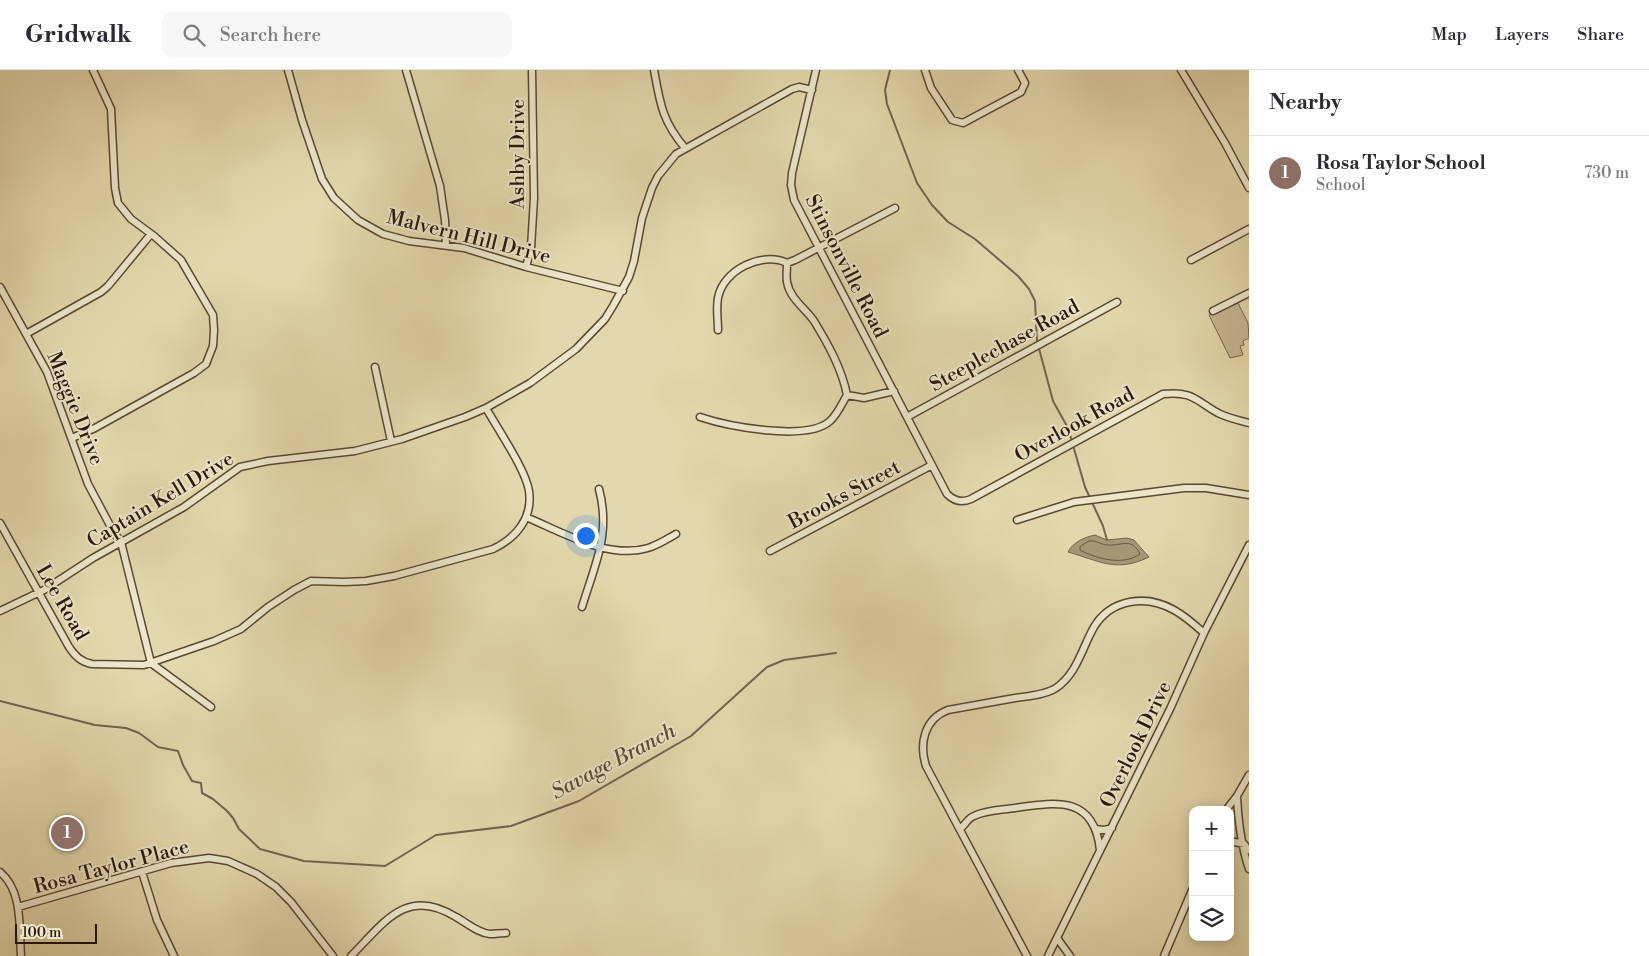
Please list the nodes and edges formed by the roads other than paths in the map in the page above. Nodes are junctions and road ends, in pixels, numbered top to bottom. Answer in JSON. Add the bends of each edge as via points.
{"nodes":[{"id":1,"x":93,"y":70,"type":"edge"},
{"id":2,"x":288,"y":70,"type":"edge"},
{"id":3,"x":406,"y":70,"type":"edge"},
{"id":4,"x":532,"y":70,"type":"edge"},
{"id":5,"x":654,"y":70,"type":"edge"},
{"id":6,"x":816,"y":70,"type":"edge"},
{"id":7,"x":925,"y":70,"type":"edge"},
{"id":8,"x":1018,"y":70,"type":"edge"},
{"id":9,"x":1181,"y":70,"type":"edge"},
{"id":10,"x":812,"y":90,"type":"junction"},
{"id":11,"x":685,"y":148,"type":"junction"},
{"id":12,"x":1249,"y":188,"type":"edge"},
{"id":13,"x":895,"y":208,"type":"dead end"},
{"id":14,"x":1249,"y":229,"type":"edge"},
{"id":15,"x":151,"y":234,"type":"junction"},
{"id":16,"x":446,"y":245,"type":"junction"},
{"id":17,"x":819,"y":248,"type":"junction"},
{"id":18,"x":1190,"y":260,"type":"dead end"},
{"id":19,"x":787,"y":263,"type":"junction"},
{"id":20,"x":526,"y":267,"type":"junction"},
{"id":21,"x":0,"y":287,"type":"edge"},
{"id":22,"x":622,"y":291,"type":"junction"},
{"id":23,"x":1249,"y":293,"type":"edge"},
{"id":24,"x":1117,"y":302,"type":"dead end"},
{"id":25,"x":1213,"y":311,"type":"dead end"},
{"id":26,"x":718,"y":330,"type":"dead end"},
{"id":27,"x":26,"y":334,"type":"junction"},
{"id":28,"x":375,"y":367,"type":"dead end"},
{"id":29,"x":894,"y":391,"type":"junction"},
{"id":30,"x":847,"y":396,"type":"junction"},
{"id":31,"x":486,"y":408,"type":"junction"},
{"id":32,"x":700,"y":417,"type":"dead end"},
{"id":33,"x":907,"y":417,"type":"junction"},
{"id":34,"x":1249,"y":422,"type":"edge"},
{"id":35,"x":72,"y":438,"type":"junction"},
{"id":36,"x":391,"y":441,"type":"junction"},
{"id":37,"x":932,"y":465,"type":"junction"},
{"id":38,"x":599,"y":489,"type":"dead end"},
{"id":39,"x":1249,"y":495,"type":"edge"},
{"id":40,"x":526,"y":517,"type":"junction"},
{"id":41,"x":1017,"y":520,"type":"dead end"},
{"id":42,"x":0,"y":523,"type":"edge"},
{"id":43,"x":676,"y":534,"type":"dead end"},
{"id":44,"x":121,"y":542,"type":"junction"},
{"id":45,"x":1249,"y":545,"type":"edge"},
{"id":46,"x":600,"y":548,"type":"junction"},
{"id":47,"x":770,"y":551,"type":"dead end"},
{"id":48,"x":39,"y":592,"type":"junction"},
{"id":49,"x":582,"y":607,"type":"dead end"},
{"id":50,"x":0,"y":612,"type":"edge"},
{"id":51,"x":1204,"y":633,"type":"junction"},
{"id":52,"x":150,"y":663,"type":"junction"},
{"id":53,"x":211,"y":707,"type":"dead end"},
{"id":54,"x":1249,"y":775,"type":"edge"},
{"id":55,"x":1237,"y":796,"type":"junction"},
{"id":56,"x":1229,"y":806,"type":"edge"},
{"id":57,"x":1112,"y":828,"type":"junction"},
{"id":58,"x":960,"y":829,"type":"junction"},
{"id":59,"x":1095,"y":829,"type":"junction"},
{"id":60,"x":1234,"y":843,"type":"edge"},
{"id":61,"x":1244,"y":844,"type":"junction"},
{"id":62,"x":1100,"y":850,"type":"junction"},
{"id":63,"x":1249,"y":850,"type":"edge"},
{"id":64,"x":1249,"y":870,"type":"edge"},
{"id":65,"x":0,"y":872,"type":"edge"},
{"id":66,"x":142,"y":872,"type":"junction"},
{"id":67,"x":1190,"y":896,"type":"edge"},
{"id":68,"x":18,"y":907,"type":"junction"},
{"id":69,"x":506,"y":933,"type":"dead end"},
{"id":70,"x":1057,"y":938,"type":"junction"},
{"id":71,"x":20,"y":956,"type":"edge"},
{"id":72,"x":174,"y":956,"type":"edge"},
{"id":73,"x":333,"y":956,"type":"edge"},
{"id":74,"x":351,"y":956,"type":"edge"},
{"id":75,"x":1027,"y":956,"type":"edge"},
{"id":76,"x":1048,"y":956,"type":"edge"},
{"id":77,"x":1070,"y":956,"type":"edge"},
{"id":78,"x":1164,"y":956,"type":"edge"}],
"edges":[{"from":1,"to":15,"type":"street","via":[[111,109],[118,204]]},
{"from":2,"to":16,"type":"street","name":"Malvern Hill Drive","via":[[315,161],[334,198],[358,220],[383,234]]},
{"from":3,"to":16,"type":"street","via":[[441,192]]},
{"from":4,"to":20,"type":"street","name":"Ashby Drive","via":[[534,198],[531,248]]},
{"from":5,"to":11,"type":"street","via":[[663,114]]},
{"from":6,"to":10,"type":"street","name":"Stinsonville Road"},
{"from":7,"to":8,"type":"street","via":[[931,88],[952,120],[963,123],[1021,92],[1025,83]]},
{"from":9,"to":12,"type":"street"},
{"from":10,"to":11,"type":"street","name":"Captain Kell Drive","via":[[792,89]]},
{"from":10,"to":17,"type":"street","name":"Stinsonville Road","via":[[791,185],[794,200]]},
{"from":11,"to":22,"type":"street","name":"Captain Kell Drive","via":[[666,165],[652,188],[642,218],[634,261]]},
{"from":13,"to":17,"type":"street"},
{"from":14,"to":18,"type":"street"},
{"from":15,"to":27,"type":"street","via":[[101,292]]},
{"from":15,"to":35,"type":"street","via":[[181,260],[213,315],[213,346],[206,364],[194,374]]},
{"from":16,"to":20,"type":"street","name":"Malvern Hill Drive"},
{"from":17,"to":19,"type":"street"},
{"from":17,"to":29,"type":"street","name":"Stinsonville Road"},
{"from":19,"to":26,"type":"street","via":[[782,260],[754,260],[729,277],[717,299]]},
{"from":19,"to":30,"type":"street","via":[[790,290],[826,343],[843,376]]},
{"from":20,"to":22,"type":"street","name":"Malvern Hill Drive"},
{"from":21,"to":27,"type":"street","name":"Maggie Drive"},
{"from":22,"to":31,"type":"street","name":"Captain Kell Drive","via":[[604,319],[576,349],[530,383]]},
{"from":23,"to":25,"type":"street"},
{"from":24,"to":33,"type":"street","name":"Steeplechase Road"},
{"from":27,"to":35,"type":"street","name":"Maggie Drive","via":[[47,372]]},
{"from":28,"to":36,"type":"street"},
{"from":29,"to":30,"type":"street","via":[[864,398]]},
{"from":29,"to":33,"type":"street","name":"Stinsonville Road"},
{"from":30,"to":32,"type":"street","via":[[829,422],[811,429],[765,430]]},
{"from":31,"to":36,"type":"street","name":"Captain Kell Drive"},
{"from":31,"to":40,"type":"street","via":[[527,483],[530,500]]},
{"from":33,"to":37,"type":"street","name":"Stinsonville Road"},
{"from":34,"to":37,"type":"street","name":"Overlook Road","via":[[1221,414],[1194,397],[1179,393],[1163,394],[966,501],[952,499],[947,494]]},
{"from":35,"to":44,"type":"street","name":"Maggie Drive","via":[[88,484]]},
{"from":36,"to":44,"type":"street","name":"Captain Kell Drive","via":[[355,450],[240,467],[184,507]]},
{"from":37,"to":47,"type":"street","name":"Brooks Street"},
{"from":38,"to":46,"type":"street","via":[[604,515]]},
{"from":39,"to":41,"type":"street","via":[[1184,488],[1074,502]]},
{"from":40,"to":46,"type":"street"},
{"from":40,"to":52,"type":"street","name":"Lee Road","via":[[506,543],[493,549],[394,576],[358,581],[312,581],[294,590],[241,629]]},
{"from":42,"to":48,"type":"street","name":"Lee Road"},
{"from":43,"to":46,"type":"street","via":[[648,548],[623,551]]},
{"from":44,"to":48,"type":"street","name":"Captain Kell Drive"},
{"from":44,"to":52,"type":"street","name":"Maggie Drive"},
{"from":45,"to":51,"type":"street","name":"Overlook Drive"},
{"from":46,"to":49,"type":"street"},
{"from":48,"to":50,"type":"street","name":"Captain Kell Drive"},
{"from":48,"to":52,"type":"street","name":"Lee Road","via":[[78,659],[92,664]]},
{"from":51,"to":57,"type":"street","name":"Overlook Drive"},
{"from":51,"to":58,"type":"street","via":[[1174,609],[1145,601],[1126,602],[1111,608],[1101,617],[1069,676],[1056,688],[1041,694],[938,714],[926,731],[923,757]]},
{"from":52,"to":53,"type":"street"},
{"from":54,"to":55,"type":"street"},
{"from":55,"to":56,"type":"street"},
{"from":55,"to":61,"type":"street"},
{"from":57,"to":59,"type":"street"},
{"from":57,"to":62,"type":"street","name":"Overlook Drive"},
{"from":58,"to":59,"type":"street","via":[[970,818],[981,814],[1054,803],[1076,808]]},
{"from":58,"to":75,"type":"street"},
{"from":59,"to":62,"type":"street"},
{"from":60,"to":61,"type":"street"},
{"from":61,"to":63,"type":"street"},
{"from":61,"to":64,"type":"street"},
{"from":62,"to":70,"type":"street","name":"Overlook Drive"},
{"from":65,"to":68,"type":"street","via":[[13,889]]},
{"from":66,"to":68,"type":"street","name":"Rosa Taylor Place"},
{"from":66,"to":72,"type":"street","via":[[157,920]]},
{"from":66,"to":73,"type":"street","name":"Rosa Taylor Place","via":[[171,863],[209,858],[241,865],[276,887]]},
{"from":67,"to":78,"type":"street"},
{"from":68,"to":71,"type":"street"},
{"from":69,"to":74,"type":"street","via":[[484,933],[444,910],[412,906],[392,916]]},
{"from":70,"to":76,"type":"street","name":"Overlook Drive"},
{"from":70,"to":77,"type":"street"}]}
